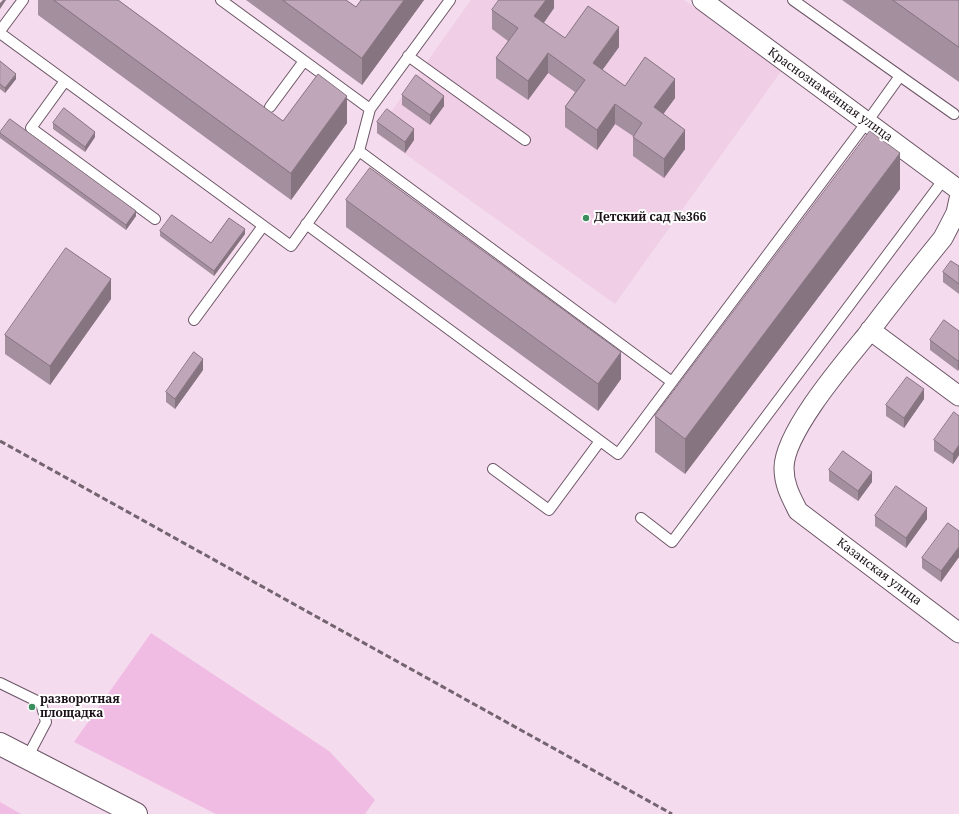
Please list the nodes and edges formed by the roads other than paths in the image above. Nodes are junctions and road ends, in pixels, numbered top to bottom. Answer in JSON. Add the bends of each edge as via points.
{"nodes":[{"id":1,"x":23,"y":0,"type":"edge"},
{"id":2,"x":221,"y":0,"type":"edge"},
{"id":3,"x":450,"y":0,"type":"edge"},
{"id":4,"x":702,"y":0,"type":"edge"},
{"id":5,"x":792,"y":0,"type":"edge"},
{"id":6,"x":0,"y":32,"type":"edge"},
{"id":7,"x":408,"y":56,"type":"junction"},
{"id":8,"x":304,"y":60,"type":"junction"},
{"id":9,"x":900,"y":76,"type":"junction"},
{"id":10,"x":65,"y":81,"type":"junction"},
{"id":11,"x":270,"y":108,"type":"dead end"},
{"id":12,"x":370,"y":109,"type":"junction"},
{"id":13,"x":954,"y":114,"type":"dead end"},
{"id":14,"x":867,"y":122,"type":"junction"},
{"id":15,"x":525,"y":140,"type":"dead end"},
{"id":16,"x":359,"y":151,"type":"junction"},
{"id":17,"x":952,"y":185,"type":"edge"},
{"id":18,"x":959,"y":199,"type":"edge"},
{"id":19,"x":155,"y":219,"type":"dead end"},
{"id":20,"x":306,"y":224,"type":"junction"},
{"id":21,"x":264,"y":226,"type":"junction"},
{"id":22,"x":194,"y":320,"type":"dead end"},
{"id":23,"x":870,"y":330,"type":"junction"},
{"id":24,"x":672,"y":382,"type":"junction"},
{"id":25,"x":959,"y":396,"type":"edge"},
{"id":26,"x":600,"y":441,"type":"junction"},
{"id":27,"x":493,"y":469,"type":"dead end"},
{"id":28,"x":641,"y":518,"type":"dead end"},
{"id":29,"x":959,"y":633,"type":"edge"},
{"id":30,"x":0,"y":682,"type":"edge"},
{"id":31,"x":0,"y":744,"type":"edge"},
{"id":32,"x":27,"y":758,"type":"junction"},
{"id":33,"x":136,"y":814,"type":"edge"}],
"edges":[{"from":1,"to":6,"type":"lane"},
{"from":2,"to":8,"type":"lane"},
{"from":3,"to":7,"type":"lane"},
{"from":4,"to":14,"type":"street","name":"Краснознамённая улица"},
{"from":5,"to":9,"type":"lane"},
{"from":6,"to":10,"type":"lane"},
{"from":7,"to":12,"type":"lane"},
{"from":7,"to":15,"type":"lane"},
{"from":8,"to":11,"type":"lane"},
{"from":8,"to":12,"type":"lane"},
{"from":9,"to":13,"type":"lane"},
{"from":9,"to":14,"type":"lane"},
{"from":10,"to":19,"type":"lane","via":[[31,128]]},
{"from":10,"to":21,"type":"lane"},
{"from":12,"to":16,"type":"lane"},
{"from":14,"to":17,"type":"street","name":"Краснознамённая улица"},
{"from":14,"to":24,"type":"lane"},
{"from":16,"to":20,"type":"lane"},
{"from":16,"to":24,"type":"lane"},
{"from":17,"to":28,"type":"lane","via":[[672,542]]},
{"from":18,"to":23,"type":"street","via":[[956,213],[942,238]]},
{"from":20,"to":21,"type":"lane","via":[[290,246]]},
{"from":20,"to":26,"type":"lane"},
{"from":21,"to":22,"type":"lane"},
{"from":23,"to":25,"type":"street"},
{"from":23,"to":29,"type":"street","name":"Казанская улица","via":[[822,391],[797,431],[787,451],[784,468],[787,491],[798,511]]},
{"from":24,"to":26,"type":"lane","via":[[618,454]]},
{"from":26,"to":27,"type":"lane","via":[[549,510]]},
{"from":30,"to":32,"type":"lane","via":[[41,703],[46,722]]},
{"from":31,"to":32,"type":"street"},
{"from":32,"to":33,"type":"street"}]}
